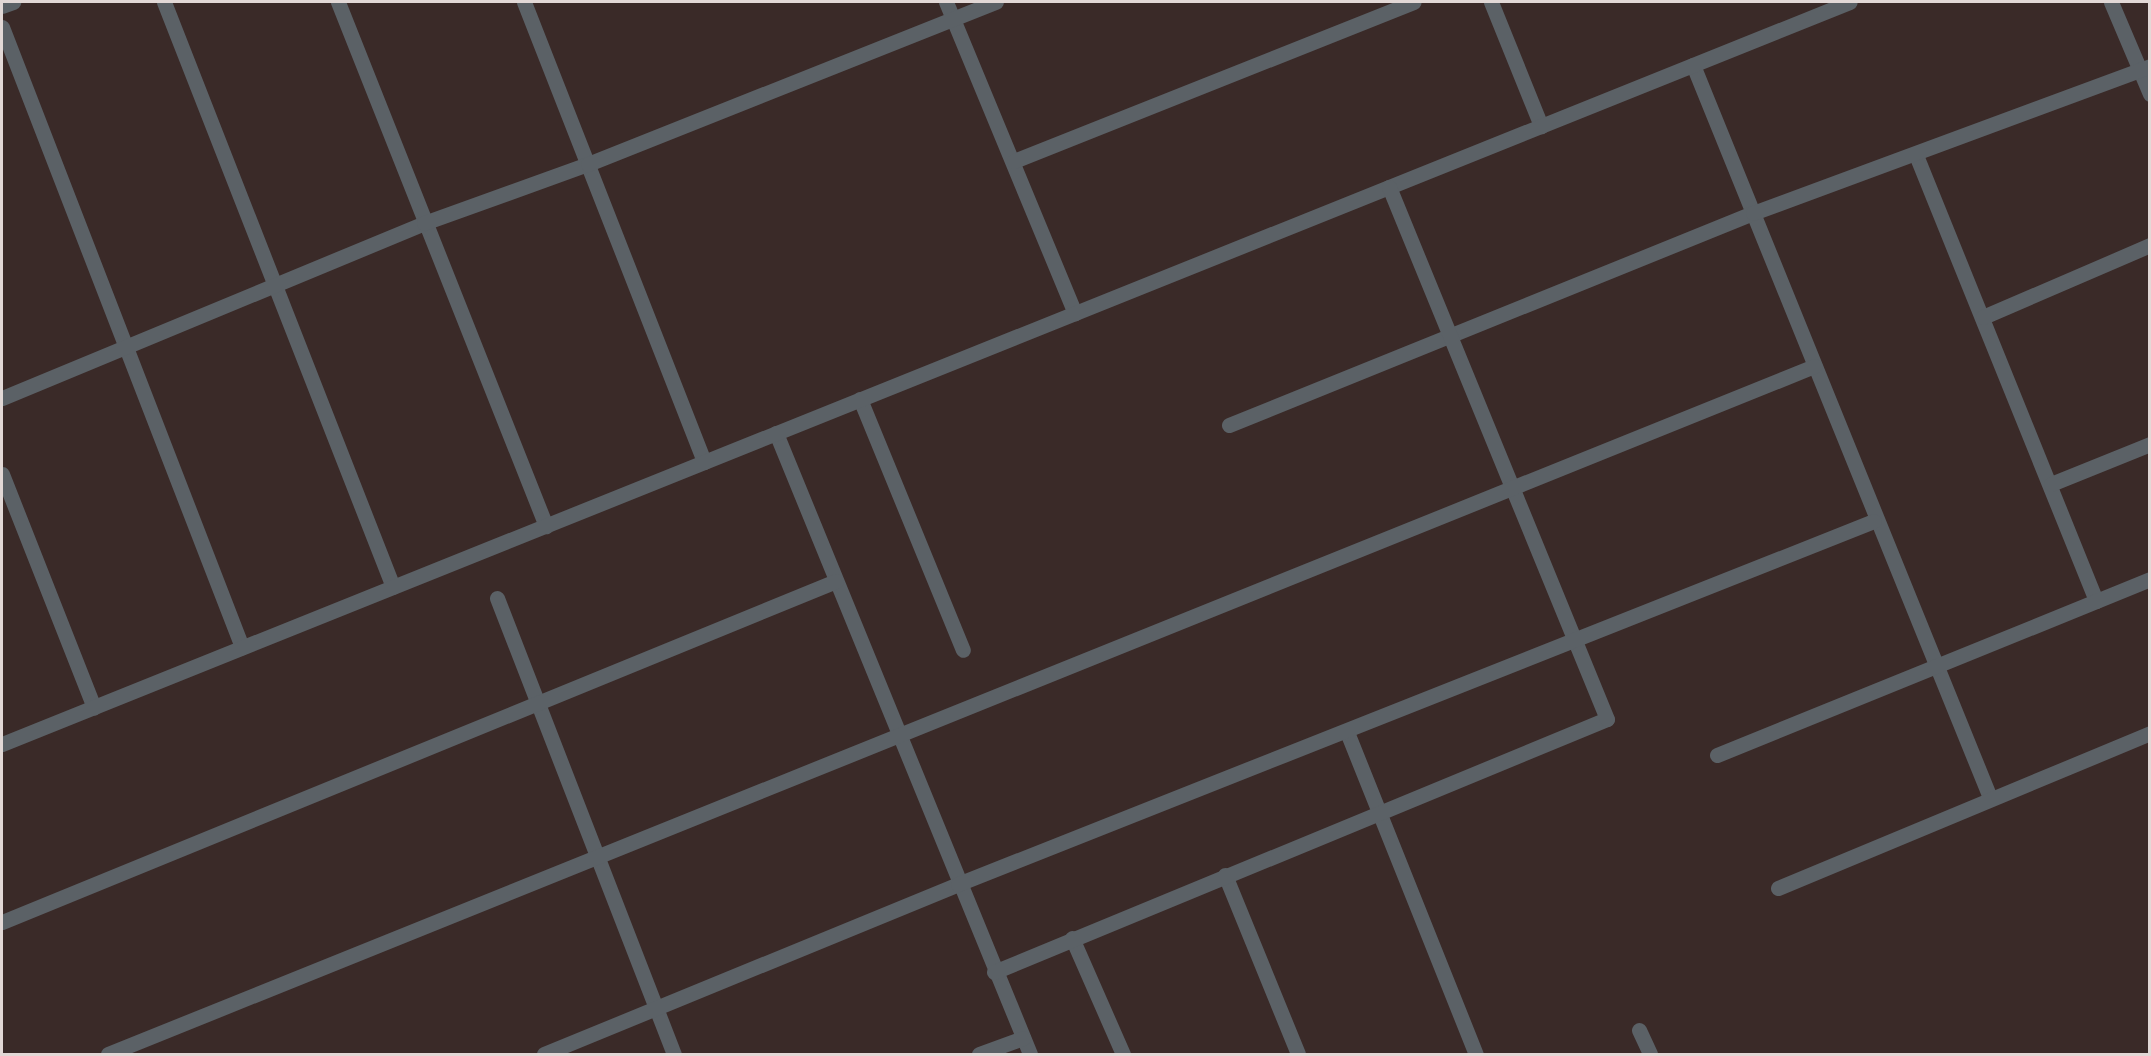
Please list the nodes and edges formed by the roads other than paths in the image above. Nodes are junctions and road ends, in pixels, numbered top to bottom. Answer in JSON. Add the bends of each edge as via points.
{"nodes":[{"id":1,"x":13,"y":2,"type":"edge"},
{"id":2,"x":164,"y":2,"type":"edge"},
{"id":3,"x":338,"y":2,"type":"edge"},
{"id":4,"x":524,"y":2,"type":"edge"},
{"id":5,"x":946,"y":2,"type":"edge"},
{"id":6,"x":996,"y":2,"type":"edge"},
{"id":7,"x":1414,"y":2,"type":"edge"},
{"id":8,"x":1491,"y":2,"type":"edge"},
{"id":9,"x":1850,"y":2,"type":"edge"},
{"id":10,"x":2111,"y":2,"type":"edge"},
{"id":11,"x":2,"y":6,"type":"edge"},
{"id":12,"x":953,"y":20,"type":"junction"},
{"id":13,"x":2,"y":27,"type":"edge"},
{"id":14,"x":1693,"y":64,"type":"junction"},
{"id":15,"x":2145,"y":68,"type":"edge"},
{"id":16,"x":2150,"y":94,"type":"edge"},
{"id":17,"x":1540,"y":126,"type":"junction"},
{"id":18,"x":1916,"y":154,"type":"junction"},
{"id":19,"x":1014,"y":161,"type":"junction"},
{"id":20,"x":588,"y":164,"type":"junction"},
{"id":21,"x":1389,"y":187,"type":"junction"},
{"id":22,"x":1753,"y":213,"type":"junction"},
{"id":23,"x":424,"y":223,"type":"junction"},
{"id":24,"x":2150,"y":245,"type":"edge"},
{"id":25,"x":273,"y":286,"type":"junction"},
{"id":26,"x":1075,"y":313,"type":"junction"},
{"id":27,"x":1983,"y":317,"type":"junction"},
{"id":28,"x":1450,"y":337,"type":"junction"},
{"id":29,"x":124,"y":345,"type":"junction"},
{"id":30,"x":1814,"y":366,"type":"junction"},
{"id":31,"x":2,"y":398,"type":"edge"},
{"id":32,"x":860,"y":399,"type":"junction"},
{"id":33,"x":1229,"y":425,"type":"dead end"},
{"id":34,"x":776,"y":433,"type":"junction"},
{"id":35,"x":2150,"y":444,"type":"edge"},
{"id":36,"x":704,"y":462,"type":"junction"},
{"id":37,"x":2,"y":474,"type":"edge"},
{"id":38,"x":2051,"y":484,"type":"junction"},
{"id":39,"x":1514,"y":487,"type":"junction"},
{"id":40,"x":1874,"y":521,"type":"junction"},
{"id":41,"x":546,"y":526,"type":"junction"},
{"id":42,"x":2150,"y":579,"type":"edge"},
{"id":43,"x":836,"y":581,"type":"junction"},
{"id":44,"x":393,"y":587,"type":"junction"},
{"id":45,"x":497,"y":598,"type":"dead end"},
{"id":46,"x":2096,"y":601,"type":"junction"},
{"id":47,"x":1576,"y":638,"type":"junction"},
{"id":48,"x":242,"y":647,"type":"junction"},
{"id":49,"x":963,"y":650,"type":"dead end"},
{"id":50,"x":1933,"y":665,"type":"junction"},
{"id":51,"x":539,"y":702,"type":"junction"},
{"id":52,"x":94,"y":707,"type":"junction"},
{"id":53,"x":1347,"y":732,"type":"junction"},
{"id":54,"x":2150,"y":733,"type":"edge"},
{"id":55,"x":899,"y":737,"type":"junction"},
{"id":56,"x":2,"y":744,"type":"edge"},
{"id":57,"x":1717,"y":755,"type":"dead end"},
{"id":58,"x":1989,"y":795,"type":"junction"},
{"id":59,"x":1379,"y":810,"type":"junction"},
{"id":60,"x":598,"y":859,"type":"junction"},
{"id":61,"x":1225,"y":875,"type":"junction"},
{"id":62,"x":958,"y":884,"type":"junction"},
{"id":63,"x":1778,"y":888,"type":"dead end"},
{"id":64,"x":2,"y":922,"type":"edge"},
{"id":65,"x":1072,"y":938,"type":"junction"},
{"id":66,"x":994,"y":972,"type":"junction"},
{"id":67,"x":655,"y":1008,"type":"junction"},
{"id":68,"x":1640,"y":1030,"type":"dead end"},
{"id":69,"x":1023,"y":1038,"type":"junction"},
{"id":70,"x":108,"y":1054,"type":"edge"},
{"id":71,"x":544,"y":1054,"type":"edge"},
{"id":72,"x":674,"y":1054,"type":"edge"},
{"id":73,"x":980,"y":1054,"type":"edge"},
{"id":74,"x":1030,"y":1054,"type":"edge"},
{"id":75,"x":1123,"y":1054,"type":"edge"},
{"id":76,"x":1298,"y":1054,"type":"edge"},
{"id":77,"x":1476,"y":1054,"type":"edge"},
{"id":78,"x":1650,"y":1054,"type":"edge"}],
"edges":[{"from":1,"to":11,"type":"street"},
{"from":2,"to":25,"type":"street"},
{"from":3,"to":23,"type":"street"},
{"from":4,"to":20,"type":"street"},
{"from":5,"to":12,"type":"street"},
{"from":6,"to":12,"type":"street"},
{"from":7,"to":19,"type":"street"},
{"from":8,"to":17,"type":"street"},
{"from":9,"to":14,"type":"street"},
{"from":10,"to":15,"type":"street"},
{"from":12,"to":19,"type":"street"},
{"from":12,"to":20,"type":"street"},
{"from":13,"to":29,"type":"street"},
{"from":14,"to":17,"type":"street"},
{"from":14,"to":22,"type":"street"},
{"from":15,"to":16,"type":"street"},
{"from":15,"to":18,"type":"street"},
{"from":17,"to":21,"type":"street"},
{"from":18,"to":22,"type":"street"},
{"from":18,"to":27,"type":"street"},
{"from":19,"to":26,"type":"street"},
{"from":20,"to":23,"type":"street"},
{"from":20,"to":36,"type":"street"},
{"from":21,"to":26,"type":"street"},
{"from":21,"to":28,"type":"street"},
{"from":22,"to":28,"type":"street"},
{"from":22,"to":30,"type":"street"},
{"from":23,"to":25,"type":"street"},
{"from":23,"to":41,"type":"street"},
{"from":24,"to":27,"type":"street"},
{"from":25,"to":29,"type":"street"},
{"from":25,"to":44,"type":"street"},
{"from":26,"to":32,"type":"street"},
{"from":27,"to":38,"type":"street"},
{"from":28,"to":33,"type":"street"},
{"from":28,"to":39,"type":"street"},
{"from":29,"to":31,"type":"street"},
{"from":29,"to":48,"type":"street"},
{"from":30,"to":39,"type":"street"},
{"from":30,"to":40,"type":"street"},
{"from":32,"to":34,"type":"street"},
{"from":32,"to":49,"type":"street"},
{"from":34,"to":36,"type":"street"},
{"from":34,"to":43,"type":"street"},
{"from":35,"to":38,"type":"street"},
{"from":36,"to":41,"type":"street"},
{"from":37,"to":52,"type":"street"},
{"from":38,"to":46,"type":"street"},
{"from":39,"to":47,"type":"street"},
{"from":39,"to":55,"type":"street"},
{"from":40,"to":47,"type":"street"},
{"from":40,"to":50,"type":"street"},
{"from":41,"to":44,"type":"street"},
{"from":42,"to":46,"type":"street"},
{"from":43,"to":51,"type":"street"},
{"from":43,"to":55,"type":"street"},
{"from":44,"to":48,"type":"street"},
{"from":45,"to":51,"type":"street"},
{"from":46,"to":50,"type":"street"},
{"from":47,"to":53,"type":"street"},
{"from":47,"to":59,"type":"street","via":[[1607,719]]},
{"from":48,"to":52,"type":"street"},
{"from":50,"to":57,"type":"street"},
{"from":50,"to":58,"type":"street"},
{"from":51,"to":60,"type":"street"},
{"from":51,"to":64,"type":"street"},
{"from":52,"to":56,"type":"street"},
{"from":53,"to":59,"type":"street"},
{"from":53,"to":62,"type":"street"},
{"from":54,"to":58,"type":"street"},
{"from":55,"to":60,"type":"street"},
{"from":55,"to":62,"type":"street"},
{"from":58,"to":63,"type":"street"},
{"from":59,"to":61,"type":"street"},
{"from":59,"to":77,"type":"street"},
{"from":60,"to":67,"type":"street"},
{"from":60,"to":70,"type":"street"},
{"from":61,"to":65,"type":"street"},
{"from":61,"to":76,"type":"street"},
{"from":62,"to":66,"type":"street"},
{"from":62,"to":67,"type":"street"},
{"from":65,"to":66,"type":"street"},
{"from":65,"to":75,"type":"street"},
{"from":66,"to":69,"type":"street"},
{"from":67,"to":71,"type":"street"},
{"from":67,"to":72,"type":"street"},
{"from":68,"to":78,"type":"street"},
{"from":69,"to":73,"type":"street"},
{"from":69,"to":74,"type":"street"}]}
